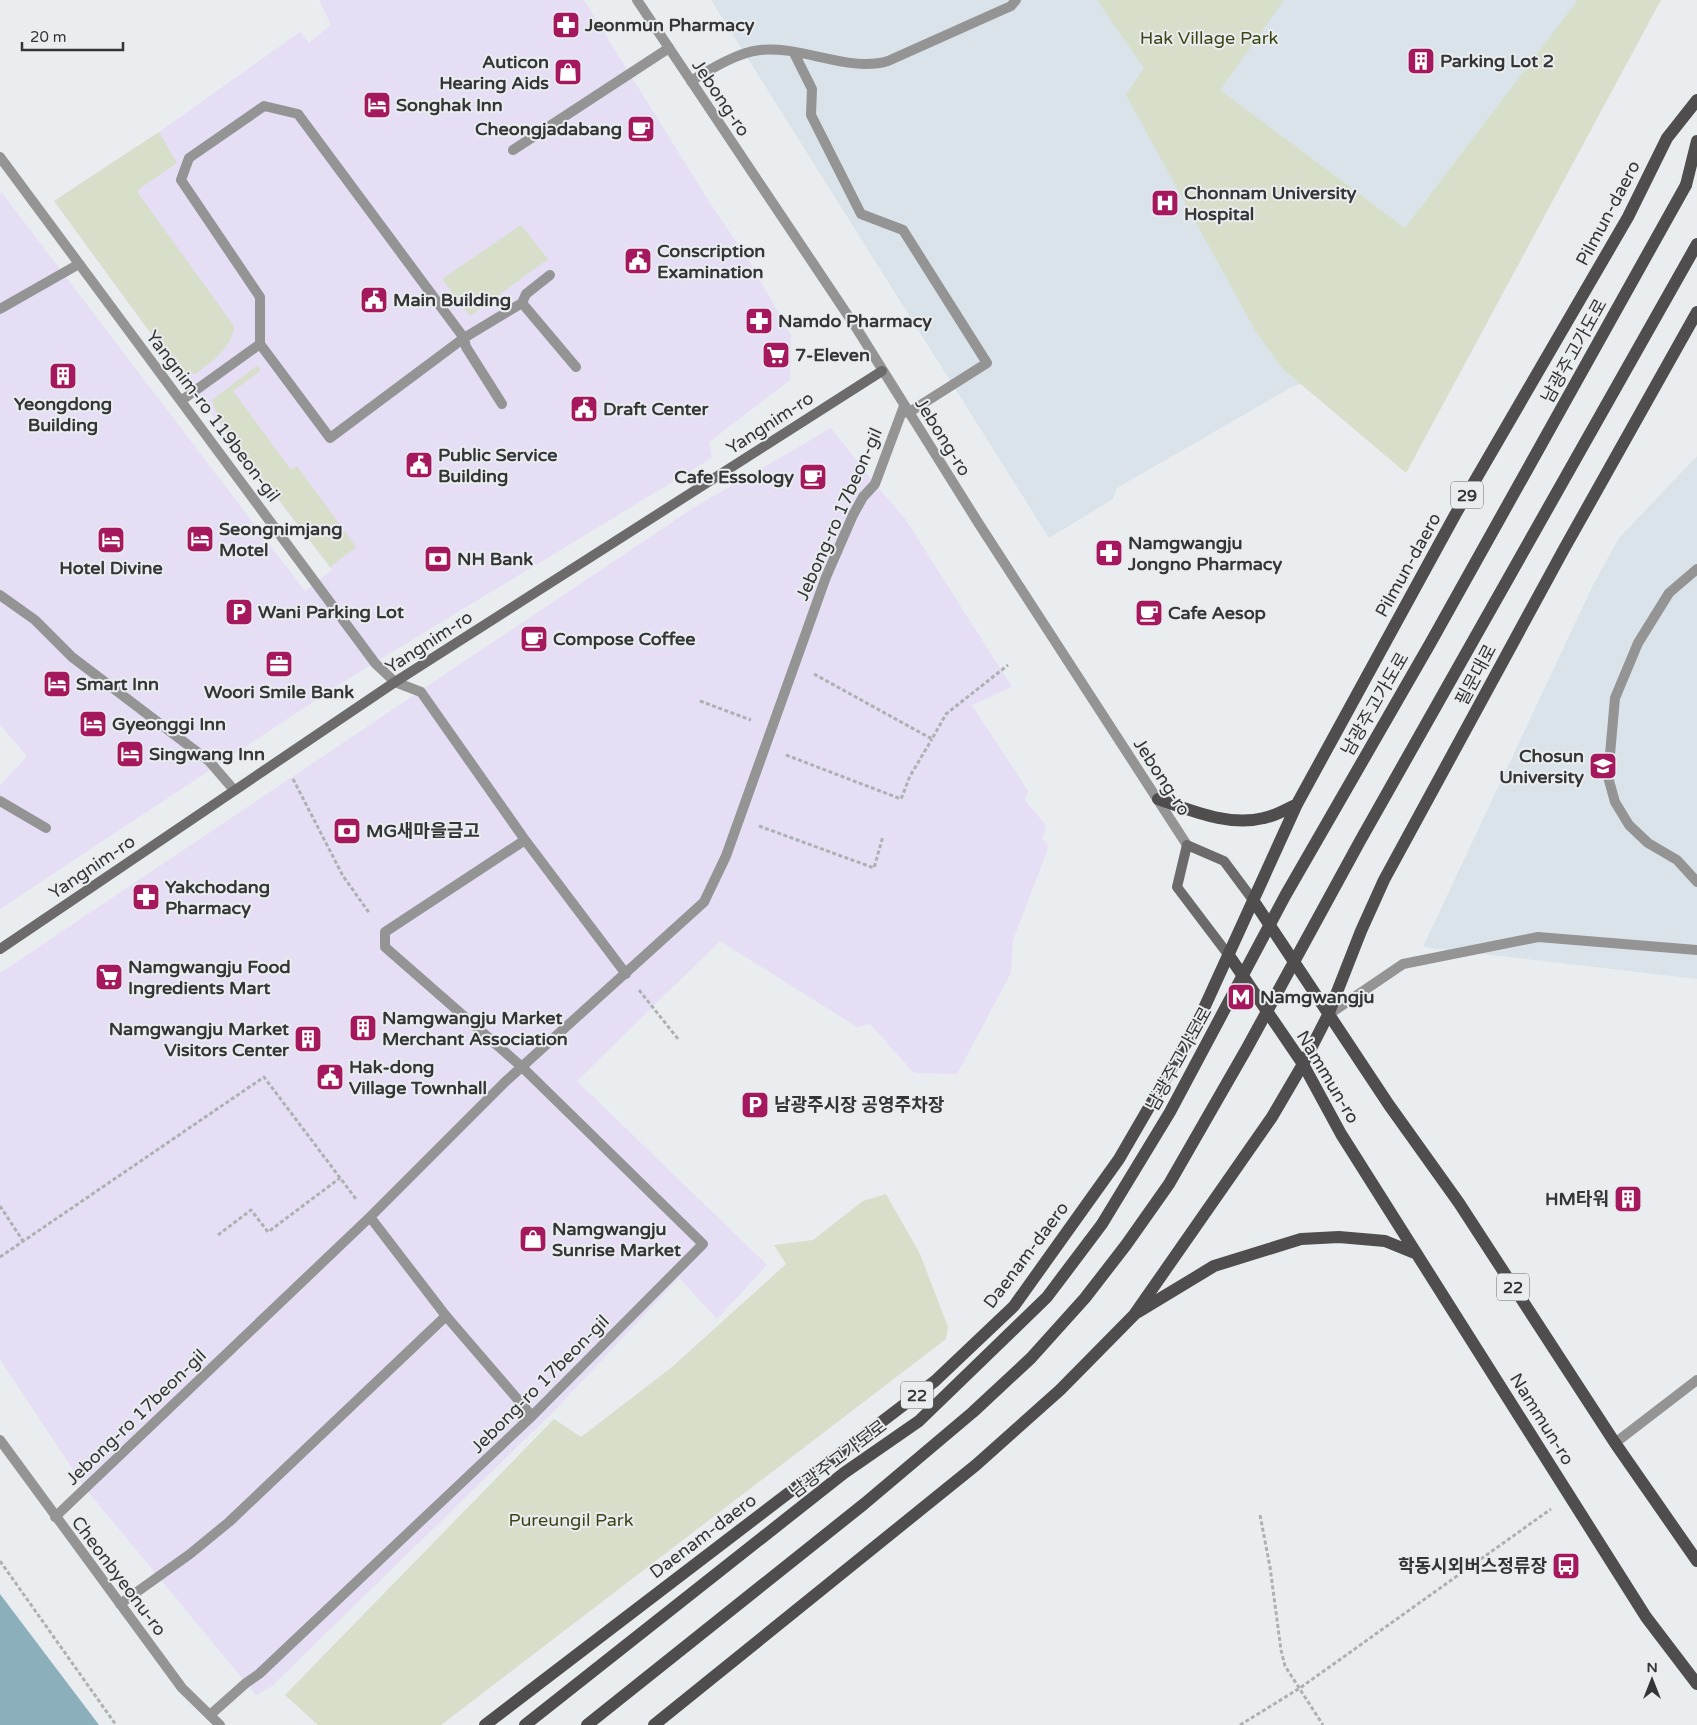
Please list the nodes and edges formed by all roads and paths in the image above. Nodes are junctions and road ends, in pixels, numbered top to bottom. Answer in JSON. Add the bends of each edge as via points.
{"nodes":[{"id":1,"x":637,"y":0,"type":"edge"},
{"id":2,"x":1016,"y":0,"type":"edge"},
{"id":3,"x":669,"y":48,"type":"junction"},
{"id":4,"x":794,"y":53,"type":"junction"},
{"id":5,"x":691,"y":81,"type":"junction"},
{"id":6,"x":1697,"y":100,"type":"edge"},
{"id":7,"x":1697,"y":141,"type":"edge"},
{"id":8,"x":513,"y":150,"type":"dead end"},
{"id":9,"x":0,"y":157,"type":"edge"},
{"id":10,"x":1697,"y":244,"type":"edge"},
{"id":11,"x":79,"y":264,"type":"junction"},
{"id":12,"x":550,"y":275,"type":"dead end"},
{"id":13,"x":522,"y":303,"type":"junction"},
{"id":14,"x":0,"y":309,"type":"edge"},
{"id":15,"x":1697,"y":312,"type":"edge"},
{"id":16,"x":464,"y":338,"type":"junction"},
{"id":17,"x":260,"y":344,"type":"junction"},
{"id":18,"x":576,"y":367,"type":"dead end"},
{"id":19,"x":882,"y":371,"type":"junction"},
{"id":20,"x":182,"y":400,"type":"junction"},
{"id":21,"x":502,"y":404,"type":"dead end"},
{"id":22,"x":906,"y":410,"type":"junction"},
{"id":23,"x":1697,"y":569,"type":"edge"},
{"id":24,"x":0,"y":595,"type":"edge"},
{"id":25,"x":794,"y":662,"type":"junction"},
{"id":26,"x":1008,"y":665,"type":"dead end"},
{"id":27,"x":395,"y":682,"type":"junction"},
{"id":28,"x":700,"y":702,"type":"dead end"},
{"id":29,"x":773,"y":729,"type":"junction"},
{"id":30,"x":932,"y":739,"type":"junction"},
{"id":31,"x":766,"y":749,"type":"junction"},
{"id":32,"x":282,"y":758,"type":"junction"},
{"id":33,"x":234,"y":790,"type":"junction"},
{"id":34,"x":1158,"y":798,"type":"junction"},
{"id":35,"x":0,"y":801,"type":"edge"},
{"id":36,"x":1297,"y":804,"type":"junction"},
{"id":37,"x":740,"y":819,"type":"junction"},
{"id":38,"x":46,"y":828,"type":"dead end"},
{"id":39,"x":883,"y":836,"type":"dead end"},
{"id":40,"x":525,"y":840,"type":"junction"},
{"id":41,"x":1187,"y":845,"type":"junction"},
{"id":42,"x":1697,"y":882,"type":"edge"},
{"id":43,"x":1253,"y":900,"type":"junction"},
{"id":44,"x":385,"y":932,"type":"junction"},
{"id":45,"x":0,"y":949,"type":"edge"},
{"id":46,"x":1697,"y":950,"type":"edge"},
{"id":47,"x":1230,"y":956,"type":"junction"},
{"id":48,"x":626,"y":974,"type":"junction"},
{"id":49,"x":1328,"y":1015,"type":"junction"},
{"id":50,"x":678,"y":1039,"type":"dead end"},
{"id":51,"x":1303,"y":1064,"type":"junction"},
{"id":52,"x":522,"y":1066,"type":"junction"},
{"id":53,"x":340,"y":1178,"type":"junction"},
{"id":54,"x":0,"y":1206,"type":"edge"},
{"id":55,"x":370,"y":1217,"type":"junction"},
{"id":56,"x":218,"y":1235,"type":"dead end"},
{"id":57,"x":23,"y":1242,"type":"junction"},
{"id":58,"x":1417,"y":1254,"type":"junction"},
{"id":59,"x":0,"y":1257,"type":"edge"},
{"id":60,"x":1134,"y":1315,"type":"junction"},
{"id":61,"x":446,"y":1316,"type":"junction"},
{"id":62,"x":1697,"y":1380,"type":"edge"},
{"id":63,"x":532,"y":1416,"type":"junction"},
{"id":64,"x":0,"y":1440,"type":"edge"},
{"id":65,"x":1615,"y":1443,"type":"junction"},
{"id":66,"x":1569,"y":1494,"type":"junction"},
{"id":67,"x":1260,"y":1515,"type":"dead end"},
{"id":68,"x":55,"y":1517,"type":"junction"},
{"id":69,"x":0,"y":1561,"type":"edge"},
{"id":70,"x":1697,"y":1561,"type":"edge"},
{"id":71,"x":120,"y":1604,"type":"junction"},
{"id":72,"x":1697,"y":1684,"type":"edge"},
{"id":73,"x":1300,"y":1688,"type":"junction"},
{"id":74,"x":210,"y":1715,"type":"junction"},
{"id":75,"x":116,"y":1725,"type":"edge"},
{"id":76,"x":220,"y":1725,"type":"edge"},
{"id":77,"x":485,"y":1725,"type":"edge"},
{"id":78,"x":525,"y":1725,"type":"edge"},
{"id":79,"x":586,"y":1725,"type":"edge"},
{"id":80,"x":654,"y":1725,"type":"edge"},
{"id":81,"x":1240,"y":1725,"type":"edge"},
{"id":82,"x":1323,"y":1725,"type":"edge"}],
"edges":[{"from":1,"to":3,"type":"street","name":"Jebong-ro"},
{"from":2,"to":4,"type":"street","via":[[1011,6],[873,66]]},
{"from":3,"to":5,"type":"street","name":"Jebong-ro"},
{"from":3,"to":8,"type":"street"},
{"from":4,"to":5,"type":"street","via":[[760,50],[721,63]]},
{"from":4,"to":22,"type":"street","via":[[812,89],[811,115],[861,214],[903,230],[987,364]]},
{"from":5,"to":19,"type":"street","name":"Jebong-ro","via":[[857,328]]},
{"from":6,"to":36,"type":"main road","name":"Pilmun-daero","number":"29","via":[[1667,138],[1628,217],[1455,515]]},
{"from":7,"to":78,"type":"main road","name":"남광주고가도로","bridge":true,"via":[[1686,185],[1285,896],[1170,1112],[1102,1224],[1046,1297],[919,1421],[844,1473]]},
{"from":9,"to":11,"type":"street","name":"Yangnim-ro 119beon-gil"},
{"from":10,"to":79,"type":"main road","bridge":true,"via":[[1247,1048],[1169,1184],[1126,1245],[1086,1298],[1031,1358],[973,1412],[864,1504]]},
{"from":11,"to":14,"type":"street"},
{"from":11,"to":20,"type":"street","name":"Yangnim-ro 119beon-gil"},
{"from":12,"to":13,"type":"street","via":[[526,294]]},
{"from":13,"to":16,"type":"street"},
{"from":13,"to":18,"type":"street"},
{"from":15,"to":49,"type":"main road","name":"필문대로","via":[[1384,880]]},
{"from":16,"to":17,"type":"street","via":[[330,438]]},
{"from":16,"to":17,"type":"street","via":[[298,114],[264,106],[189,158],[181,180],[260,297]]},
{"from":16,"to":21,"type":"street","via":[[466,347]]},
{"from":17,"to":20,"type":"street"},
{"from":19,"to":22,"type":"street","name":"Jebong-ro"},
{"from":19,"to":27,"type":"main road","name":"Yangnim-ro"},
{"from":20,"to":27,"type":"street","name":"Yangnim-ro 119beon-gil","via":[[375,663]]},
{"from":22,"to":25,"type":"street","name":"Jebong-ro 17beon-gil","via":[[875,484],[844,534]]},
{"from":22,"to":34,"type":"street","name":"Jebong-ro"},
{"from":23,"to":42,"type":"street","via":[[1669,593],[1638,643],[1615,698],[1608,776],[1615,802],[1629,825],[1648,842],[1677,860]]},
{"from":24,"to":33,"type":"street","via":[[35,620],[72,658],[208,761]]},
{"from":25,"to":29,"type":"street","name":"Jebong-ro 17beon-gil"},
{"from":25,"to":30,"type":"path"},
{"from":26,"to":30,"type":"path","via":[[946,714]]},
{"from":27,"to":32,"type":"main road","name":"Yangnim-ro"},
{"from":27,"to":40,"type":"street","via":[[421,692]]},
{"from":28,"to":29,"type":"path"},
{"from":29,"to":31,"type":"street","name":"Jebong-ro 17beon-gil"},
{"from":30,"to":31,"type":"path","via":[[900,798]]},
{"from":31,"to":37,"type":"street","name":"Jebong-ro 17beon-gil"},
{"from":32,"to":33,"type":"main road","name":"Yangnim-ro"},
{"from":32,"to":44,"type":"path","via":[[343,876]]},
{"from":33,"to":45,"type":"main road","name":"Yangnim-ro"},
{"from":34,"to":36,"type":"main road","via":[[1204,815],[1242,821],[1265,818]]},
{"from":34,"to":41,"type":"street","name":"Jebong-ro"},
{"from":35,"to":38,"type":"street"},
{"from":36,"to":43,"type":"main road","name":"Pilmun-daero","number":"29"},
{"from":37,"to":39,"type":"path","via":[[874,868]]},
{"from":37,"to":48,"type":"street","name":"Jebong-ro 17beon-gil","via":[[704,902]]},
{"from":40,"to":44,"type":"street"},
{"from":40,"to":48,"type":"street"},
{"from":41,"to":43,"type":"main road","via":[[1224,861]]},
{"from":41,"to":47,"type":"main road","via":[[1177,887]]},
{"from":43,"to":47,"type":"main road","number":"22"},
{"from":43,"to":49,"type":"main road","name":"Nammun-ro","number":"22"},
{"from":44,"to":52,"type":"street","name":"Jebong-ro 17beon-gil","via":[[385,947]]},
{"from":46,"to":49,"type":"street","via":[[1538,937],[1403,964]]},
{"from":47,"to":51,"type":"main road","name":"Nammun-ro"},
{"from":47,"to":77,"type":"main road","name":"Daenam-daero","number":"22","via":[[1195,1028],[1119,1159],[1014,1306],[935,1381]]},
{"from":48,"to":50,"type":"path"},
{"from":48,"to":52,"type":"street","name":"Jebong-ro 17beon-gil"},
{"from":49,"to":51,"type":"main road","name":"필문대로"},
{"from":49,"to":65,"type":"main road","name":"Nammun-ro","number":"22","via":[[1459,1203]]},
{"from":51,"to":58,"type":"main road","name":"Nammun-ro","via":[[1341,1134]]},
{"from":51,"to":60,"type":"main road","via":[[1272,1117]]},
{"from":52,"to":55,"type":"street","name":"Jebong-ro 17beon-gil"},
{"from":52,"to":63,"type":"street","name":"Jebong-ro 17beon-gil","via":[[703,1244]]},
{"from":53,"to":55,"type":"path"},
{"from":53,"to":56,"type":"path","via":[[268,1232],[251,1210]]},
{"from":53,"to":57,"type":"path","via":[[264,1077]]},
{"from":54,"to":57,"type":"path"},
{"from":55,"to":61,"type":"street"},
{"from":55,"to":68,"type":"street","name":"Jebong-ro 17beon-gil"},
{"from":57,"to":59,"type":"path"},
{"from":58,"to":60,"type":"main road","via":[[1385,1242],[1338,1237],[1301,1239],[1214,1266]]},
{"from":58,"to":66,"type":"main road","name":"Nammun-ro"},
{"from":60,"to":80,"type":"main road","via":[[1060,1390],[976,1465]]},
{"from":61,"to":63,"type":"street"},
{"from":61,"to":71,"type":"street","via":[[229,1522]]},
{"from":62,"to":65,"type":"street"},
{"from":63,"to":74,"type":"street","name":"Jebong-ro 17beon-gil","via":[[259,1674]]},
{"from":64,"to":68,"type":"street","name":"Cheonbyeonu-ro"},
{"from":65,"to":70,"type":"main road","name":"Nammun-ro","number":"22"},
{"from":66,"to":72,"type":"main road","name":"Nammun-ro","via":[[1646,1617]]},
{"from":66,"to":73,"type":"path","via":[[1525,1529]]},
{"from":67,"to":73,"type":"path","via":[[1281,1650],[1285,1666]]},
{"from":68,"to":71,"type":"street","name":"Cheonbyeonu-ro"},
{"from":69,"to":75,"type":"path"},
{"from":71,"to":74,"type":"street","name":"Cheonbyeonu-ro","via":[[182,1688]]},
{"from":73,"to":81,"type":"path"},
{"from":73,"to":82,"type":"path"},
{"from":74,"to":76,"type":"street","name":"Cheonbyeonu-ro"}]}
